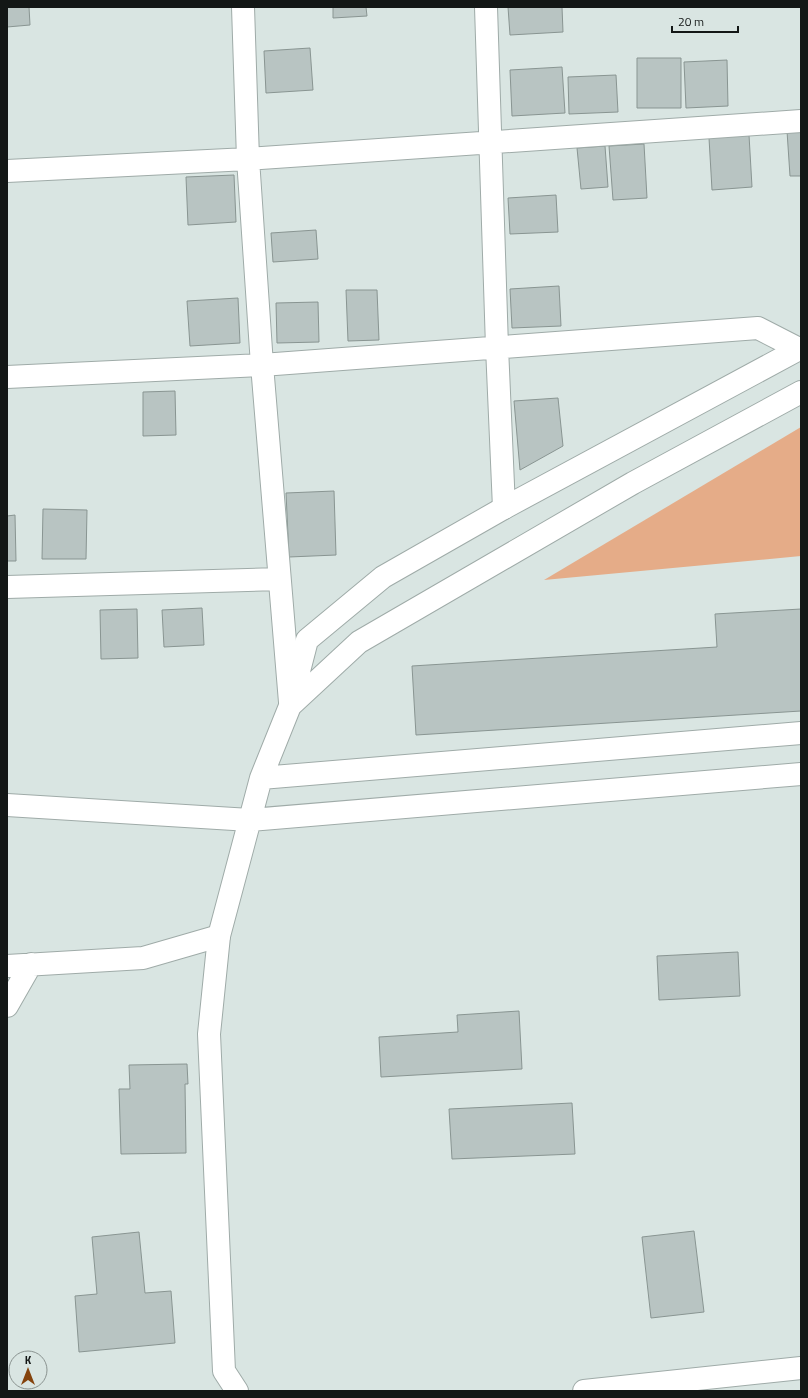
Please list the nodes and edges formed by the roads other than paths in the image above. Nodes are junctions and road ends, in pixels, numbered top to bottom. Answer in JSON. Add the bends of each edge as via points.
{"nodes":[{"id":1,"x":242,"y":7,"type":"edge"},
{"id":2,"x":486,"y":7,"type":"edge"},
{"id":3,"x":801,"y":121,"type":"edge"},
{"id":4,"x":490,"y":143,"type":"junction"},
{"id":5,"x":248,"y":159,"type":"junction"},
{"id":6,"x":7,"y":171,"type":"edge"},
{"id":7,"x":497,"y":347,"type":"junction"},
{"id":8,"x":800,"y":348,"type":"edge"},
{"id":9,"x":262,"y":365,"type":"junction"},
{"id":10,"x":7,"y":377,"type":"edge"},
{"id":11,"x":801,"y":392,"type":"edge"},
{"id":12,"x":504,"y":508,"type":"junction"},
{"id":13,"x":279,"y":579,"type":"junction"},
{"id":14,"x":7,"y":587,"type":"edge"},
{"id":15,"x":290,"y":706,"type":"junction"},
{"id":16,"x":801,"y":733,"type":"edge"},
{"id":17,"x":801,"y":774,"type":"edge"},
{"id":18,"x":261,"y":778,"type":"junction"},
{"id":19,"x":7,"y":805,"type":"edge"},
{"id":20,"x":250,"y":820,"type":"junction"},
{"id":21,"x":219,"y":936,"type":"junction"},
{"id":22,"x":32,"y":964,"type":"junction"},
{"id":23,"x":7,"y":966,"type":"edge"},
{"id":24,"x":7,"y":1006,"type":"edge"},
{"id":25,"x":801,"y":1368,"type":"edge"},
{"id":26,"x":237,"y":1391,"type":"edge"},
{"id":27,"x":584,"y":1391,"type":"edge"}],
"edges":[{"from":1,"to":5,"type":"main road"},
{"from":2,"to":4,"type":"main road"},
{"from":3,"to":4,"type":"main road"},
{"from":4,"to":5,"type":"main road"},
{"from":4,"to":7,"type":"main road"},
{"from":5,"to":6,"type":"main road"},
{"from":5,"to":9,"type":"main road"},
{"from":7,"to":8,"type":"main road","via":[[758,328]]},
{"from":7,"to":9,"type":"main road"},
{"from":7,"to":12,"type":"main road"},
{"from":8,"to":12,"type":"main road"},
{"from":9,"to":10,"type":"main road"},
{"from":9,"to":13,"type":"main road"},
{"from":11,"to":15,"type":"main road","via":[[626,487],[359,642]]},
{"from":12,"to":15,"type":"main road","via":[[383,577],[307,640]]},
{"from":13,"to":14,"type":"main road"},
{"from":13,"to":15,"type":"main road"},
{"from":15,"to":18,"type":"main road"},
{"from":16,"to":18,"type":"main road"},
{"from":17,"to":20,"type":"main road"},
{"from":18,"to":20,"type":"main road"},
{"from":19,"to":20,"type":"main road"},
{"from":20,"to":21,"type":"main road"},
{"from":21,"to":22,"type":"main road","via":[[144,958]]},
{"from":21,"to":26,"type":"main road","via":[[209,1034],[224,1371]]},
{"from":22,"to":23,"type":"main road"},
{"from":22,"to":24,"type":"main road"},
{"from":25,"to":27,"type":"main road"}]}
